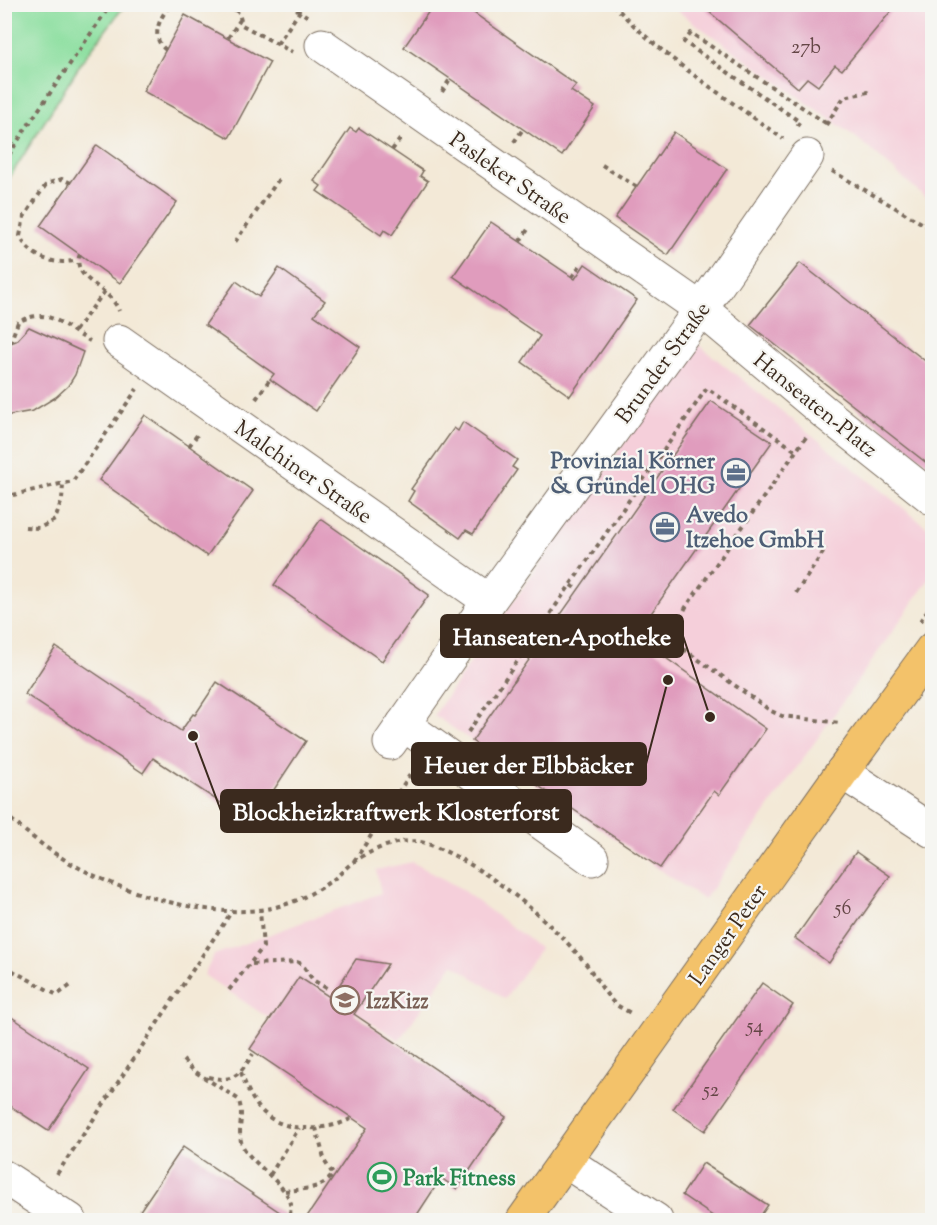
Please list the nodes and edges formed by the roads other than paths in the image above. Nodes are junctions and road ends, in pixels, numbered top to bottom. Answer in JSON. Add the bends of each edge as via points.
{"nodes":[{"id":1,"x":322,"y":45,"type":"road end"},
{"id":2,"x":797,"y":149,"type":"road end"},
{"id":3,"x":700,"y":309,"type":"junction"},
{"id":4,"x":119,"y":341,"type":"road end"},
{"id":5,"x":933,"y":498,"type":"edge"},
{"id":6,"x":489,"y":601,"type":"junction"},
{"id":7,"x":933,"y":649,"type":"edge"},
{"id":8,"x":842,"y":772,"type":"junction"},
{"id":9,"x":933,"y":831,"type":"edge"},
{"id":10,"x":592,"y":859,"type":"dead end"},
{"id":11,"x":565,"y":1161,"type":"junction"},
{"id":12,"x":4,"y":1177,"type":"edge"},
{"id":13,"x":70,"y":1221,"type":"edge"},
{"id":14,"x":524,"y":1221,"type":"edge"},
{"id":15,"x":656,"y":1221,"type":"edge"}],
"edges":[{"from":1,"to":3,"type":"street","name":"Pasleker Straße"},
{"from":2,"to":3,"type":"street","name":"Brunder Straße"},
{"from":3,"to":5,"type":"street","name":"Hanseaten-Platz"},
{"from":3,"to":6,"type":"street","name":"Brunder Straße"},
{"from":4,"to":6,"type":"street","name":"Malchiner Straße"},
{"from":6,"to":10,"type":"street","name":"Brunder Straße","via":[[397,733],[451,757]]},
{"from":7,"to":8,"type":"main road","name":"Langer Peter"},
{"from":8,"to":9,"type":"street"},
{"from":8,"to":11,"type":"main road","name":"Langer Peter"},
{"from":11,"to":14,"type":"main road","name":"Langer Peter"},
{"from":11,"to":15,"type":"street"},
{"from":12,"to":13,"type":"street"}]}
